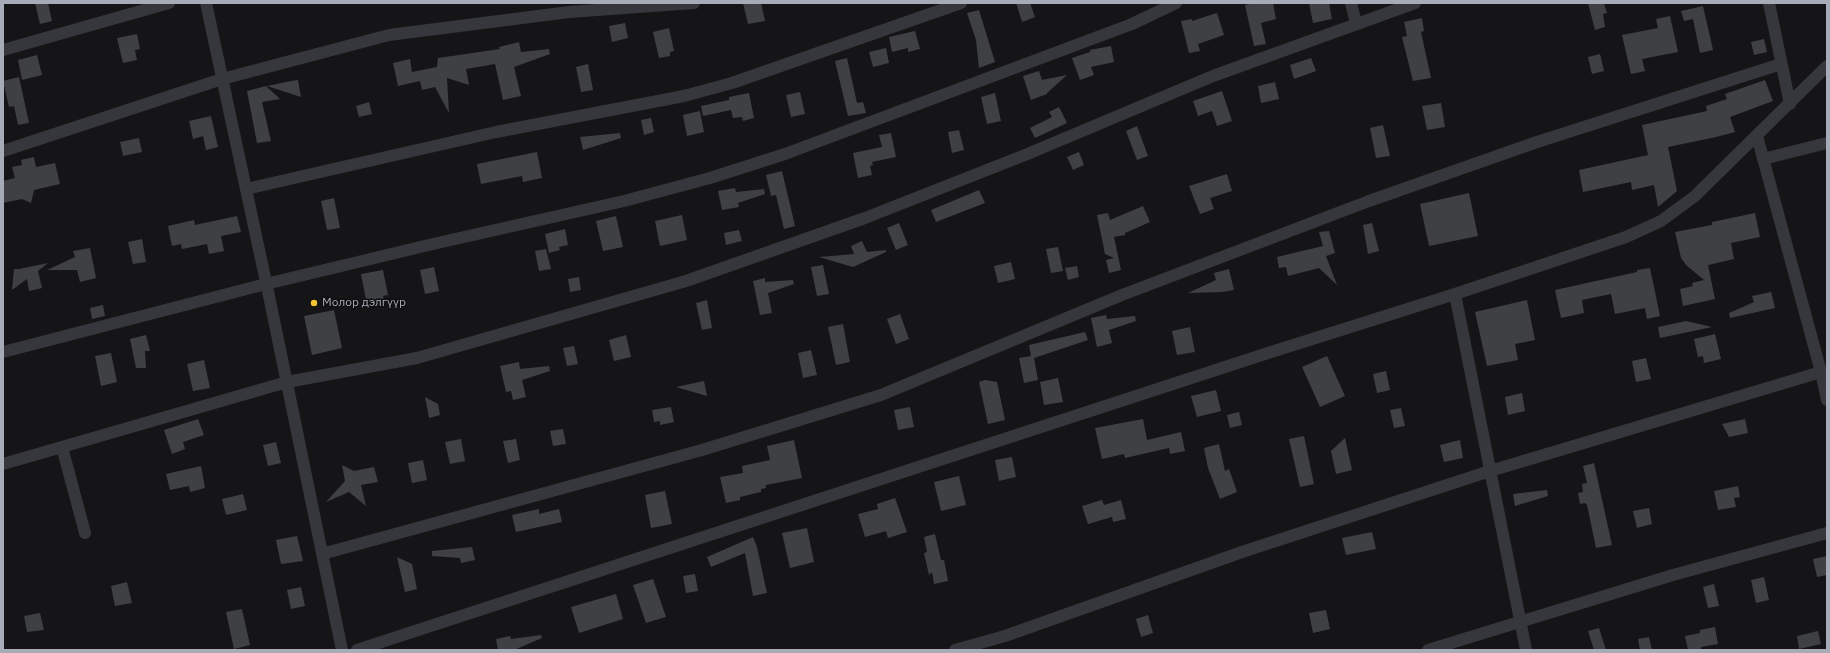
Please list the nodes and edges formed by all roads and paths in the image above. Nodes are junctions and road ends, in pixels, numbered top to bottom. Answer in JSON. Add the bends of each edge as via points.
{"nodes":[{"id":1,"x":169,"y":3,"type":"edge"},
{"id":2,"x":206,"y":3,"type":"edge"},
{"id":3,"x":694,"y":3,"type":"edge"},
{"id":4,"x":961,"y":3,"type":"edge"},
{"id":5,"x":1176,"y":3,"type":"edge"},
{"id":6,"x":1351,"y":3,"type":"edge"},
{"id":7,"x":1415,"y":3,"type":"edge"},
{"id":8,"x":1769,"y":3,"type":"edge"},
{"id":9,"x":1356,"y":23,"type":"junction"},
{"id":10,"x":3,"y":50,"type":"edge"},
{"id":11,"x":1781,"y":64,"type":"junction"},
{"id":12,"x":1827,"y":66,"type":"edge"},
{"id":13,"x":222,"y":79,"type":"junction"},
{"id":14,"x":1790,"y":104,"type":"junction"},
{"id":15,"x":1757,"y":136,"type":"junction"},
{"id":16,"x":1827,"y":143,"type":"edge"},
{"id":17,"x":3,"y":152,"type":"edge"},
{"id":18,"x":1764,"y":159,"type":"junction"},
{"id":19,"x":246,"y":189,"type":"junction"},
{"id":20,"x":266,"y":284,"type":"junction"},
{"id":21,"x":1455,"y":294,"type":"junction"},
{"id":22,"x":3,"y":352,"type":"edge"},
{"id":23,"x":1821,"y":372,"type":"junction"},
{"id":24,"x":287,"y":382,"type":"junction"},
{"id":25,"x":1827,"y":400,"type":"edge"},
{"id":26,"x":62,"y":447,"type":"junction"},
{"id":27,"x":3,"y":464,"type":"edge"},
{"id":28,"x":1490,"y":471,"type":"junction"},
{"id":29,"x":85,"y":533,"type":"dead end"},
{"id":30,"x":1827,"y":533,"type":"edge"},
{"id":31,"x":322,"y":554,"type":"junction"},
{"id":32,"x":1520,"y":622,"type":"junction"},
{"id":33,"x":342,"y":650,"type":"edge"},
{"id":34,"x":357,"y":650,"type":"edge"},
{"id":35,"x":955,"y":650,"type":"edge"},
{"id":36,"x":1428,"y":650,"type":"edge"},
{"id":37,"x":1526,"y":650,"type":"edge"}],
"edges":[{"from":1,"to":10,"type":"street"},
{"from":2,"to":13,"type":"street"},
{"from":3,"to":13,"type":"street","via":[[569,12],[389,35]]},
{"from":4,"to":19,"type":"street","via":[[732,83],[684,96],[496,132]]},
{"from":5,"to":20,"type":"street","via":[[1132,24],[785,154],[710,178],[624,201]]},
{"from":6,"to":9,"type":"street"},
{"from":7,"to":9,"type":"street"},
{"from":8,"to":11,"type":"street"},
{"from":9,"to":24,"type":"street","via":[[1213,76],[1025,155],[865,218],[686,281],[417,358]]},
{"from":11,"to":14,"type":"street"},
{"from":11,"to":31,"type":"street","via":[[1537,142],[1369,201],[1122,295],[881,395],[702,450]]},
{"from":12,"to":14,"type":"street"},
{"from":13,"to":17,"type":"street"},
{"from":13,"to":19,"type":"street"},
{"from":14,"to":15,"type":"street"},
{"from":15,"to":18,"type":"street"},
{"from":15,"to":21,"type":"street","via":[[1695,196],[1678,210],[1650,226],[1626,237]]},
{"from":16,"to":18,"type":"street"},
{"from":18,"to":23,"type":"street"},
{"from":19,"to":20,"type":"street"},
{"from":20,"to":22,"type":"street"},
{"from":20,"to":24,"type":"street"},
{"from":21,"to":28,"type":"street"},
{"from":21,"to":34,"type":"street"},
{"from":23,"to":25,"type":"street"},
{"from":23,"to":28,"type":"street"},
{"from":24,"to":26,"type":"street"},
{"from":24,"to":31,"type":"street"},
{"from":26,"to":27,"type":"street"},
{"from":26,"to":29,"type":"street"},
{"from":28,"to":32,"type":"street"},
{"from":28,"to":35,"type":"street","via":[[1242,552],[1005,636]]},
{"from":30,"to":32,"type":"street","via":[[1673,575]]},
{"from":31,"to":33,"type":"street"},
{"from":32,"to":36,"type":"street"},
{"from":32,"to":37,"type":"street"}]}
